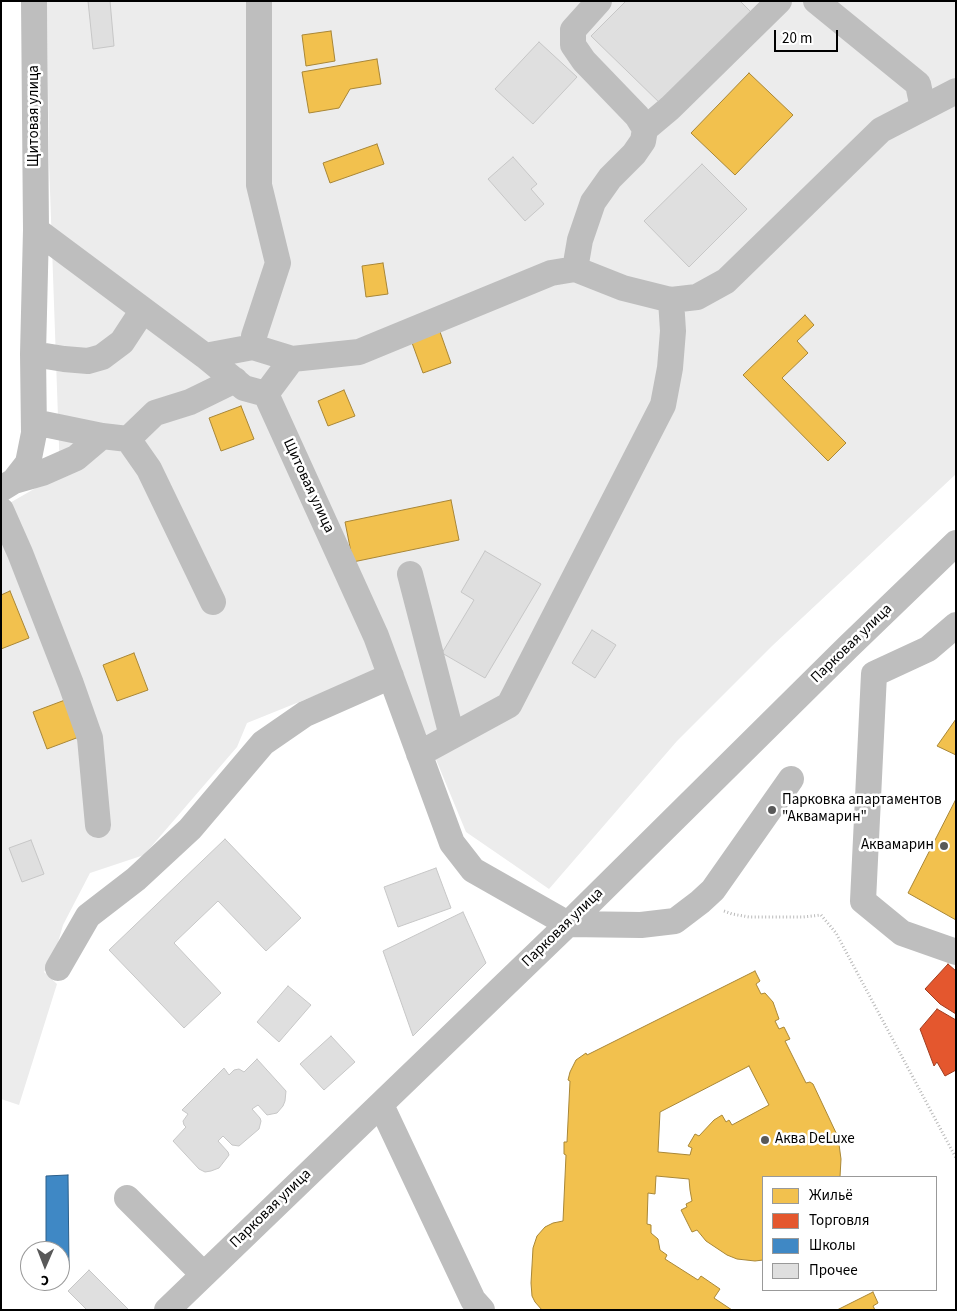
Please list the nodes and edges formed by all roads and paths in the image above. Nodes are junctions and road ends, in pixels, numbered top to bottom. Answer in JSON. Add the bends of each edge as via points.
{"nodes":[{"id":1,"x":34,"y":1,"type":"edge"},
{"id":2,"x":259,"y":1,"type":"edge"},
{"id":3,"x":599,"y":1,"type":"edge"},
{"id":4,"x":779,"y":1,"type":"edge"},
{"id":5,"x":816,"y":1,"type":"edge"},
{"id":6,"x":956,"y":91,"type":"edge"},
{"id":7,"x":924,"y":108,"type":"junction"},
{"id":8,"x":645,"y":129,"type":"junction"},
{"id":9,"x":36,"y":230,"type":"junction"},
{"id":10,"x":576,"y":269,"type":"junction"},
{"id":11,"x":671,"y":300,"type":"junction"},
{"id":12,"x":143,"y":310,"type":"junction"},
{"id":13,"x":254,"y":347,"type":"junction"},
{"id":14,"x":34,"y":354,"type":"junction"},
{"id":15,"x":205,"y":356,"type":"junction"},
{"id":16,"x":292,"y":359,"type":"junction"},
{"id":17,"x":235,"y":380,"type":"junction"},
{"id":18,"x":266,"y":394,"type":"junction"},
{"id":19,"x":34,"y":422,"type":"junction"},
{"id":20,"x":102,"y":436,"type":"junction"},
{"id":21,"x":128,"y":439,"type":"junction"},
{"id":22,"x":8,"y":485,"type":"edge"},
{"id":23,"x":1,"y":510,"type":"edge"},
{"id":24,"x":956,"y":543,"type":"edge"},
{"id":25,"x":410,"y":574,"type":"dead end"},
{"id":26,"x":213,"y":602,"type":"dead end"},
{"id":27,"x":956,"y":625,"type":"edge"},
{"id":28,"x":848,"y":647,"type":"junction"},
{"id":29,"x":874,"y":674,"type":"junction"},
{"id":30,"x":391,"y":676,"type":"junction"},
{"id":31,"x":452,"y":736,"type":"junction"},
{"id":32,"x":419,"y":754,"type":"junction"},
{"id":33,"x":791,"y":779,"type":"dead end"},
{"id":34,"x":98,"y":825,"type":"dead end"},
{"id":35,"x":700,"y":902,"type":"junction"},
{"id":36,"x":568,"y":924,"type":"junction"},
{"id":37,"x":956,"y":952,"type":"edge"},
{"id":38,"x":58,"y":968,"type":"dead end"},
{"id":39,"x":381,"y":1105,"type":"junction"},
{"id":40,"x":956,"y":1158,"type":"edge"},
{"id":41,"x":127,"y":1198,"type":"dead end"},
{"id":42,"x":203,"y":1274,"type":"junction"},
{"id":43,"x":166,"y":1310,"type":"edge"},
{"id":44,"x":482,"y":1310,"type":"edge"}],
"edges":[{"from":1,"to":9,"type":"street","name":"Щитовая улица"},
{"from":2,"to":13,"type":"street","via":[[259,185],[278,263],[254,336]]},
{"from":3,"to":8,"type":"street","via":[[573,30],[573,45]]},
{"from":4,"to":8,"type":"street"},
{"from":5,"to":7,"type":"street","via":[[918,84]]},
{"from":6,"to":7,"type":"street"},
{"from":7,"to":11,"type":"street","via":[[881,130],[726,281],[697,297]]},
{"from":8,"to":10,"type":"street","via":[[643,140],[634,154],[610,178],[593,202],[580,240]]},
{"from":9,"to":12,"type":"street"},
{"from":9,"to":14,"type":"street","name":"Щитовая улица"},
{"from":10,"to":11,"type":"street","via":[[623,288]]},
{"from":10,"to":16,"type":"street","via":[[551,273],[359,352]]},
{"from":11,"to":31,"type":"street","via":[[673,331],[663,405],[509,705]]},
{"from":12,"to":14,"type":"street","via":[[122,342],[102,357],[88,361]]},
{"from":12,"to":15,"type":"street"},
{"from":13,"to":15,"type":"street"},
{"from":13,"to":16,"type":"street"},
{"from":14,"to":19,"type":"street","name":"Щитовая улица"},
{"from":15,"to":17,"type":"street"},
{"from":16,"to":18,"type":"street"},
{"from":17,"to":18,"type":"street","via":[[244,388]]},
{"from":17,"to":21,"type":"street","via":[[190,402],[155,413]]},
{"from":18,"to":30,"type":"street","name":"Щитовая улица"},
{"from":19,"to":20,"type":"street"},
{"from":19,"to":22,"type":"street","name":"Щитовая улица","via":[[28,463]]},
{"from":20,"to":21,"type":"street"},
{"from":20,"to":22,"type":"street","via":[[76,458]]},
{"from":21,"to":26,"type":"street","via":[[149,469]]},
{"from":23,"to":34,"type":"street","via":[[90,738]]},
{"from":24,"to":28,"type":"street","name":"Парковая улица"},
{"from":25,"to":31,"type":"street"},
{"from":27,"to":29,"type":"street","via":[[928,650]]},
{"from":28,"to":29,"type":"street"},
{"from":28,"to":36,"type":"street","name":"Парковая улица"},
{"from":29,"to":37,"type":"street","via":[[862,901],[902,933]]},
{"from":30,"to":32,"type":"street","name":"Щитовая улица"},
{"from":30,"to":38,"type":"street","via":[[306,714],[263,743],[190,829],[136,879],[88,916]]},
{"from":31,"to":32,"type":"street"},
{"from":32,"to":36,"type":"street","name":"Щитовая улица","via":[[452,843],[473,870]]},
{"from":33,"to":35,"type":"street","via":[[713,890]]},
{"from":35,"to":36,"type":"street","via":[[675,920],[641,925]]},
{"from":35,"to":40,"type":"path","via":[[749,917],[821,915],[836,933]]},
{"from":36,"to":39,"type":"street","name":"Парковая улица"},
{"from":39,"to":42,"type":"street","name":"Парковая улица"},
{"from":39,"to":44,"type":"street","via":[[473,1300]]},
{"from":41,"to":42,"type":"street"},
{"from":42,"to":43,"type":"street","name":"Парковая улица"}]}
